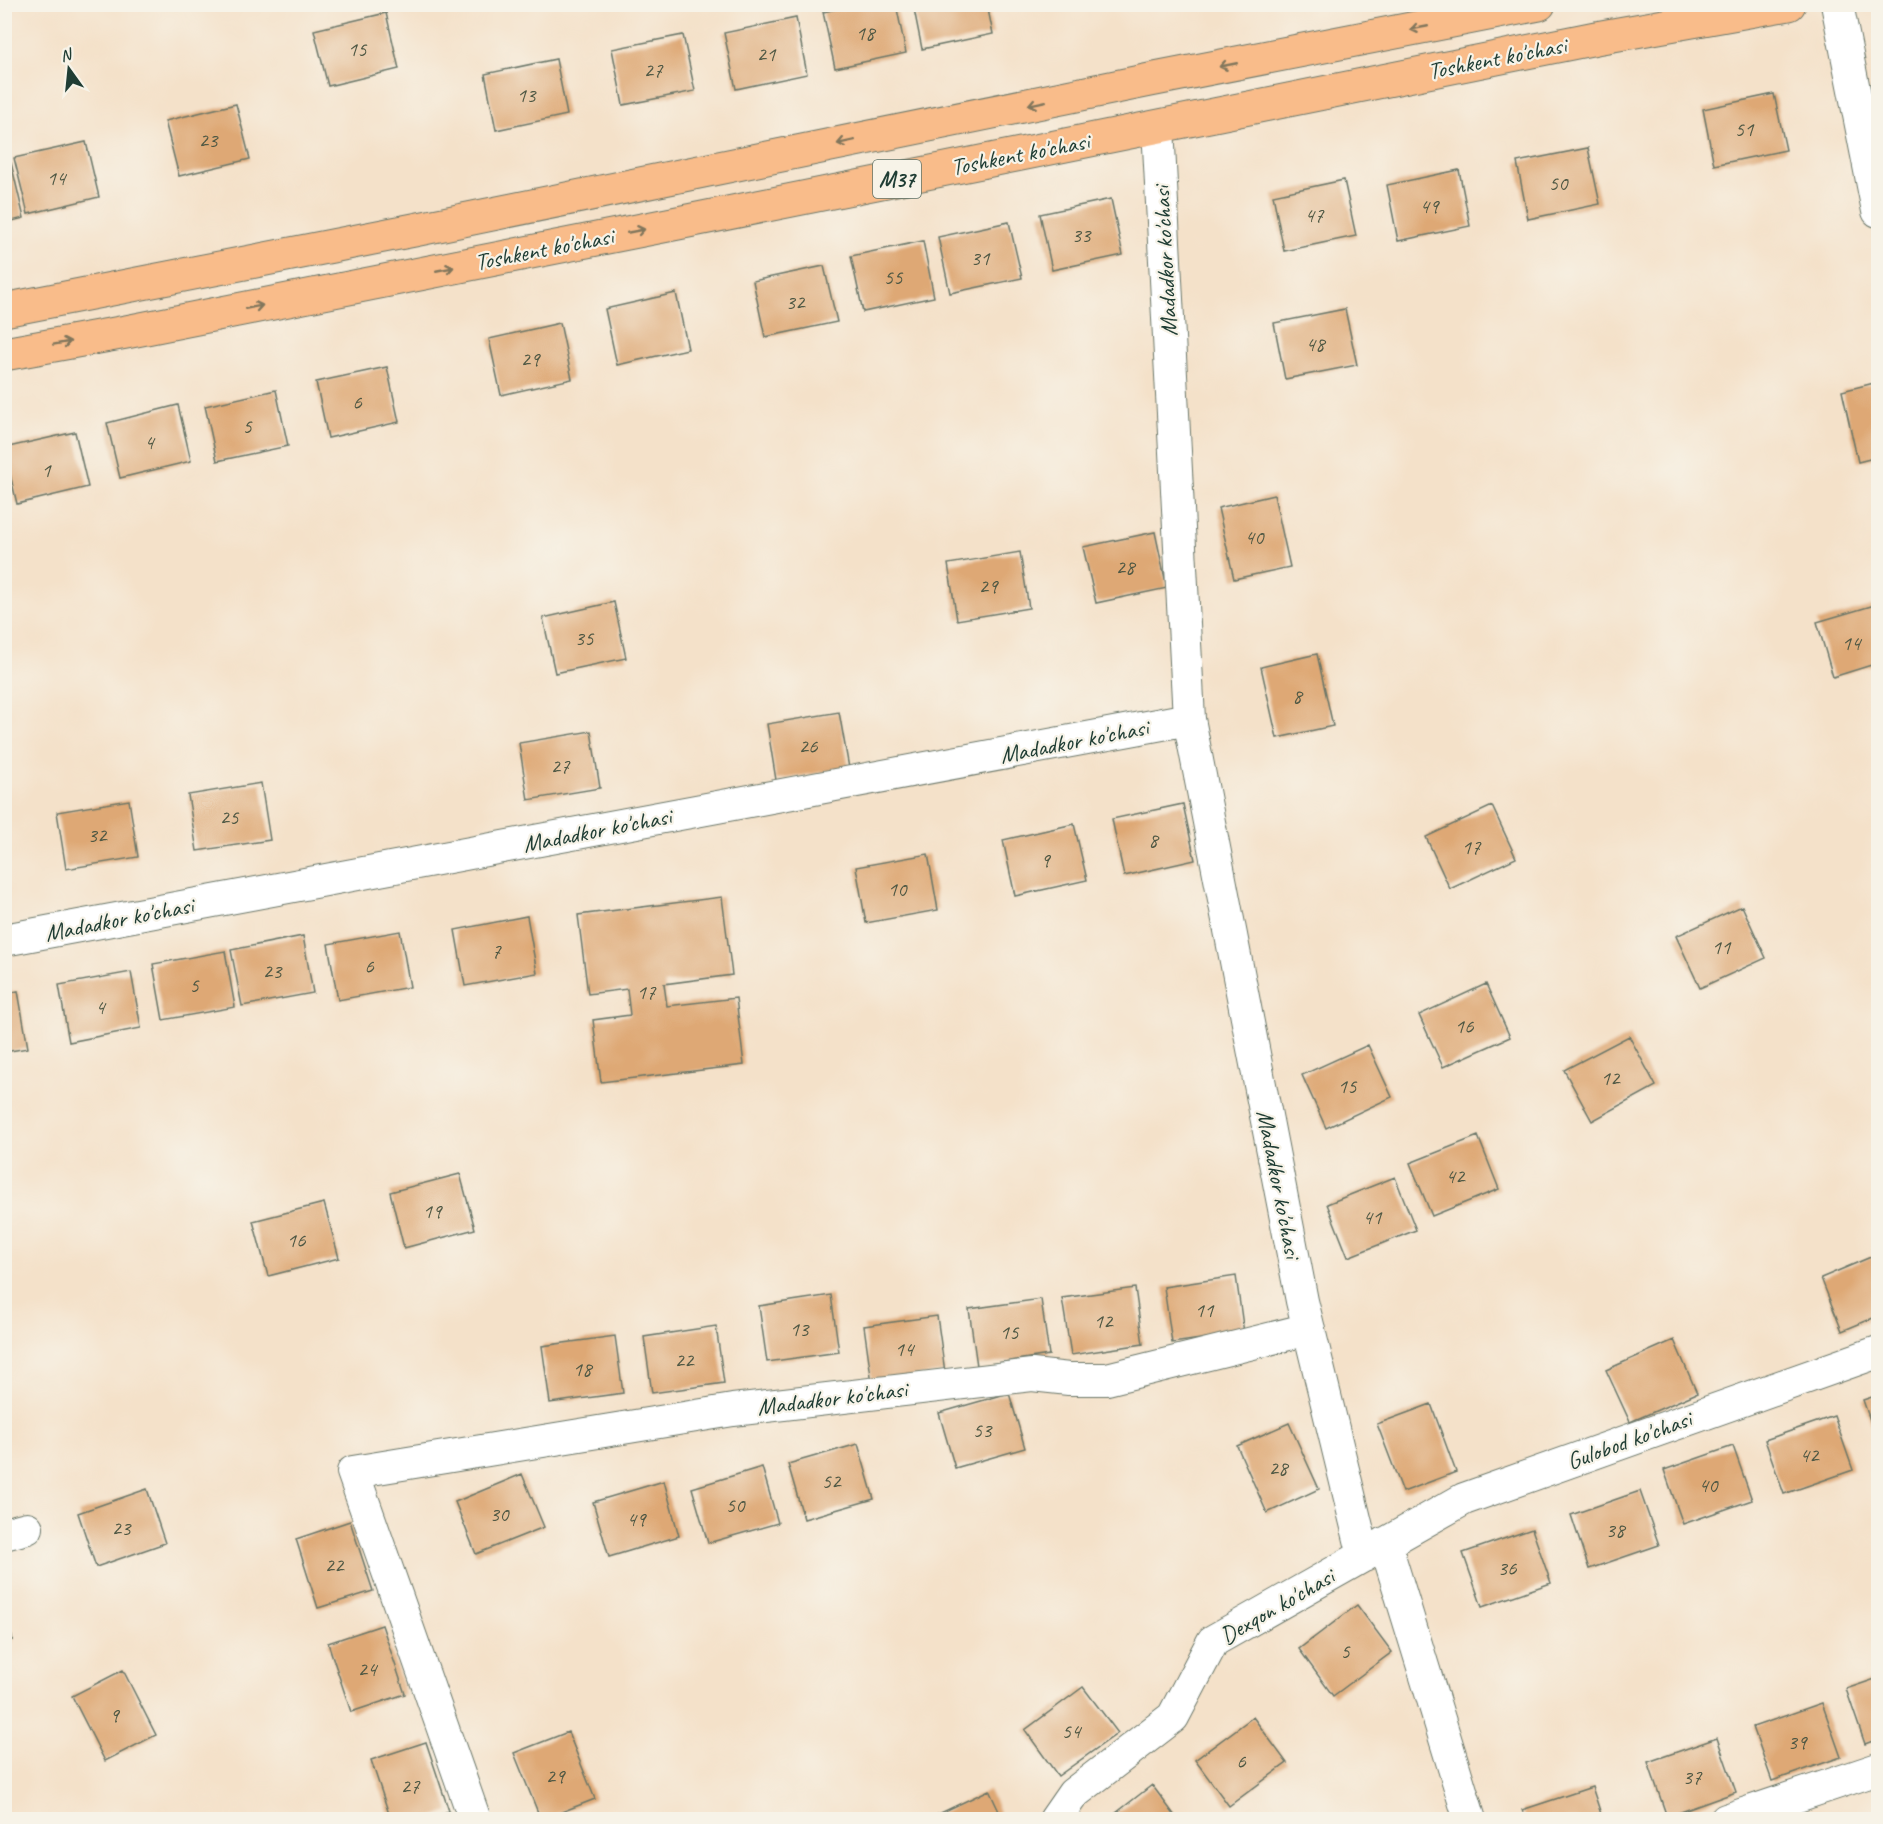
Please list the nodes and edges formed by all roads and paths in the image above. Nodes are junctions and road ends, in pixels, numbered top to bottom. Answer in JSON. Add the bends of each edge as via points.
{"nodes":[{"id":1,"x":1539,"y":4,"type":"edge"},
{"id":2,"x":1789,"y":4,"type":"edge"},
{"id":3,"x":1837,"y":4,"type":"edge"},
{"id":4,"x":1158,"y":127,"type":"junction"},
{"id":5,"x":1878,"y":211,"type":"edge"},
{"id":6,"x":4,"y":309,"type":"edge"},
{"id":7,"x":4,"y":354,"type":"edge"},
{"id":8,"x":1189,"y":720,"type":"junction"},
{"id":9,"x":4,"y":940,"type":"edge"},
{"id":10,"x":1309,"y":1329,"type":"junction"},
{"id":11,"x":1878,"y":1352,"type":"edge"},
{"id":12,"x":1374,"y":1550,"type":"junction"},
{"id":13,"x":1878,"y":1769,"type":"edge"},
{"id":14,"x":475,"y":1820,"type":"edge"},
{"id":15,"x":1055,"y":1820,"type":"edge"},
{"id":16,"x":1470,"y":1820,"type":"edge"},
{"id":17,"x":1726,"y":1820,"type":"edge"}],
"edges":[{"from":1,"to":6,"type":"highway","name":"Toshkent ko'chasi","number":"M37","one_way":true},
{"from":2,"to":4,"type":"highway","name":"Toshkent ko'chasi","number":"M37","via":[[1596,38]]},
{"from":3,"to":5,"type":"street"},
{"from":7,"to":4,"type":"highway","name":"Toshkent ko'chasi","number":"M37","one_way":true},
{"from":4,"to":8,"type":"street","name":"Madadkor ko'chasi"},
{"from":8,"to":9,"type":"street","name":"Madadkor ko'chasi"},
{"from":8,"to":10,"type":"street","name":"Madadkor ko'chasi"},
{"from":10,"to":12,"type":"street","name":"Madadkor ko'chasi"},
{"from":10,"to":14,"type":"street","name":"Madadkor ko'chasi","via":[[1107,1379],[1032,1375],[733,1410],[353,1472]]},
{"from":11,"to":12,"type":"street","name":"Gulobod ko'chasi","via":[[1464,1499]]},
{"from":12,"to":15,"type":"street","name":"Dexqon ko'chasi","via":[[1213,1641],[1173,1718],[1073,1794]]},
{"from":12,"to":16,"type":"street"},
{"from":13,"to":17,"type":"street"}]}
